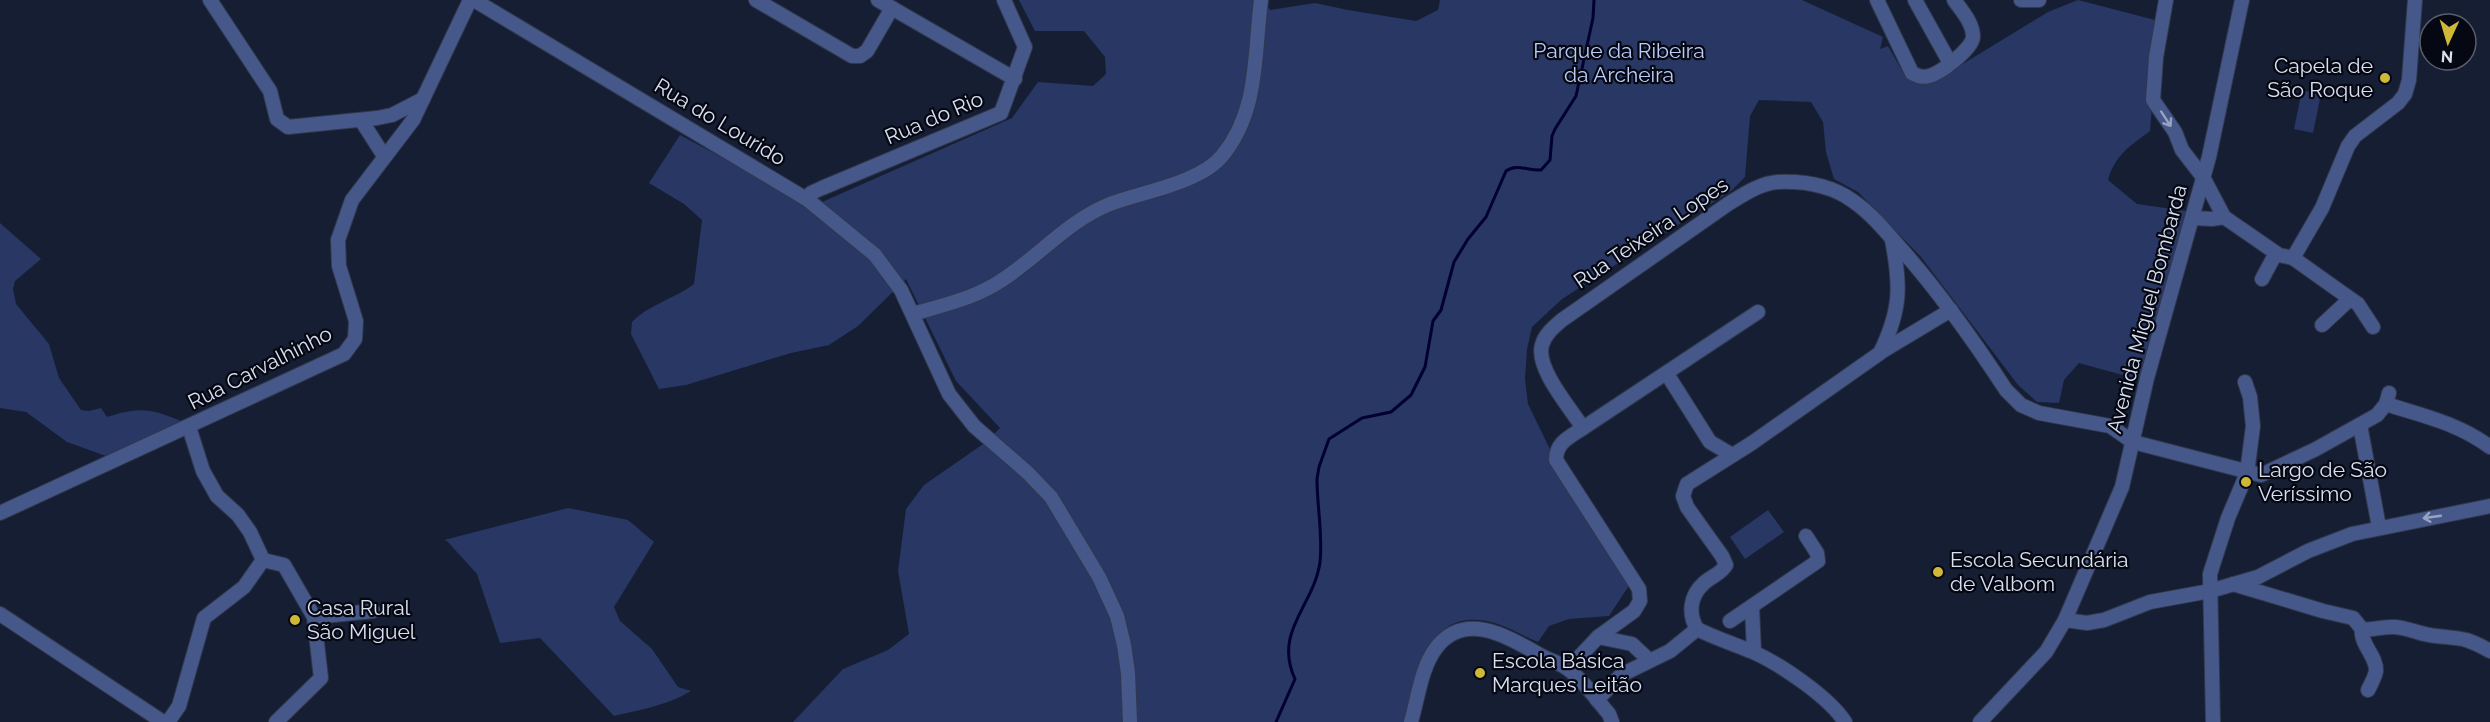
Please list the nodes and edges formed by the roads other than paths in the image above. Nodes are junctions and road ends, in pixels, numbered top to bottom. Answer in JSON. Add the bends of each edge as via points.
{"nodes":[{"id":1,"x":210,"y":0,"type":"edge"},
{"id":2,"x":472,"y":0,"type":"edge"},
{"id":3,"x":756,"y":0,"type":"edge"},
{"id":4,"x":878,"y":0,"type":"edge"},
{"id":5,"x":1004,"y":0,"type":"edge"},
{"id":6,"x":1261,"y":0,"type":"edge"},
{"id":7,"x":1877,"y":0,"type":"edge"},
{"id":8,"x":1915,"y":0,"type":"edge"},
{"id":9,"x":1954,"y":0,"type":"edge"},
{"id":10,"x":2021,"y":0,"type":"edge"},
{"id":11,"x":2039,"y":0,"type":"edge"},
{"id":12,"x":2166,"y":0,"type":"edge"},
{"id":13,"x":2242,"y":0,"type":"edge"},
{"id":14,"x":2415,"y":0,"type":"edge"},
{"id":15,"x":892,"y":8,"type":"junction"},
{"id":16,"x":1950,"y":63,"type":"junction"},
{"id":17,"x":1015,"y":79,"type":"junction"},
{"id":18,"x":423,"y":99,"type":"junction"},
{"id":19,"x":361,"y":120,"type":"junction"},
{"id":20,"x":384,"y":156,"type":"junction"},
{"id":21,"x":2203,"y":177,"type":"junction"},
{"id":22,"x":808,"y":200,"type":"junction"},
{"id":23,"x":2224,"y":217,"type":"junction"},
{"id":24,"x":2193,"y":218,"type":"junction"},
{"id":25,"x":1892,"y":238,"type":"junction"},
{"id":26,"x":2276,"y":253,"type":"junction"},
{"id":27,"x":2293,"y":258,"type":"junction"},
{"id":28,"x":2262,"y":279,"type":"dead end"},
{"id":29,"x":2350,"y":299,"type":"junction"},
{"id":30,"x":1951,"y":310,"type":"junction"},
{"id":31,"x":1758,"y":312,"type":"dead end"},
{"id":32,"x":913,"y":314,"type":"junction"},
{"id":33,"x":2322,"y":326,"type":"dead end"},
{"id":34,"x":2373,"y":327,"type":"dead end"},
{"id":35,"x":1880,"y":353,"type":"junction"},
{"id":36,"x":1667,"y":374,"type":"junction"},
{"id":37,"x":2245,"y":382,"type":"dead end"},
{"id":38,"x":2360,"y":425,"type":"junction"},
{"id":39,"x":189,"y":427,"type":"junction"},
{"id":40,"x":1583,"y":428,"type":"junction"},
{"id":41,"x":2133,"y":442,"type":"junction"},
{"id":42,"x":2490,"y":447,"type":"edge"},
{"id":43,"x":1732,"y":455,"type":"junction"},
{"id":44,"x":2247,"y":473,"type":"junction"},
{"id":45,"x":2490,"y":506,"type":"edge"},
{"id":46,"x":0,"y":513,"type":"edge"},
{"id":47,"x":2379,"y":527,"type":"junction"},
{"id":48,"x":1806,"y":536,"type":"dead end"},
{"id":49,"x":262,"y":560,"type":"junction"},
{"id":50,"x":2233,"y":584,"type":"junction"},
{"id":51,"x":2210,"y":591,"type":"junction"},
{"id":52,"x":1752,"y":607,"type":"junction"},
{"id":53,"x":373,"y":611,"type":"dead end"},
{"id":54,"x":0,"y":614,"type":"edge"},
{"id":55,"x":314,"y":617,"type":"junction"},
{"id":56,"x":2065,"y":620,"type":"junction"},
{"id":57,"x":1730,"y":621,"type":"dead end"},
{"id":58,"x":1697,"y":629,"type":"junction"},
{"id":59,"x":2362,"y":629,"type":"junction"},
{"id":60,"x":1598,"y":637,"type":"junction"},
{"id":61,"x":2468,"y":639,"type":"junction"},
{"id":62,"x":2490,"y":643,"type":"edge"},
{"id":63,"x":2490,"y":651,"type":"edge"},
{"id":64,"x":1754,"y":652,"type":"junction"},
{"id":65,"x":1649,"y":660,"type":"junction"},
{"id":66,"x":1568,"y":669,"type":"junction"},
{"id":67,"x":2368,"y":690,"type":"dead end"},
{"id":68,"x":1597,"y":700,"type":"junction"},
{"id":69,"x":163,"y":722,"type":"edge"},
{"id":70,"x":168,"y":722,"type":"edge"},
{"id":71,"x":276,"y":722,"type":"edge"},
{"id":72,"x":1130,"y":722,"type":"edge"},
{"id":73,"x":1411,"y":722,"type":"edge"},
{"id":74,"x":1612,"y":722,"type":"edge"},
{"id":75,"x":1845,"y":722,"type":"edge"},
{"id":76,"x":1980,"y":722,"type":"edge"},
{"id":77,"x":2213,"y":722,"type":"edge"}],
"edges":[{"from":1,"to":19,"type":"street","via":[[270,91],[277,119],[288,127]]},
{"from":2,"to":18,"type":"street","name":"Rua Carvalhinho"},
{"from":2,"to":22,"type":"street","name":"Rua do Lourido"},
{"from":3,"to":15,"type":"street","via":[[852,56],[867,51]]},
{"from":4,"to":15,"type":"street"},
{"from":5,"to":17,"type":"street","name":"Rua do Rio","via":[[1025,47]]},
{"from":6,"to":32,"type":"street","via":[[1248,109],[1220,158],[1186,178],[1107,205],[1077,222],[1002,281]]},
{"from":7,"to":16,"type":"street","via":[[1912,73],[1931,76]]},
{"from":8,"to":16,"type":"street"},
{"from":9,"to":16,"type":"street","via":[[1968,20],[1973,36],[1970,46]]},
{"from":10,"to":11,"type":"street"},
{"from":12,"to":21,"type":"street","one_way":true,"via":[[2153,100]]},
{"from":13,"to":21,"type":"street","name":"Avenida Miguel Bombarda"},
{"from":14,"to":27,"type":"street","via":[[2405,94],[2348,146],[2322,208]]},
{"from":15,"to":17,"type":"street"},
{"from":17,"to":22,"type":"street","name":"Rua do Rio","via":[[1001,113],[822,188],[811,193]]},
{"from":18,"to":19,"type":"street","via":[[392,115]]},
{"from":18,"to":20,"type":"street","name":"Rua Carvalhinho","via":[[413,120]]},
{"from":19,"to":20,"type":"street"},
{"from":20,"to":39,"type":"street","name":"Rua Carvalhinho","via":[[352,200],[338,240],[339,266],[357,321],[355,339],[344,354]]},
{"from":21,"to":23,"type":"street"},
{"from":21,"to":24,"type":"street","name":"Avenida Miguel Bombarda"},
{"from":22,"to":32,"type":"street","name":"Rua do Lourido","via":[[875,255]]},
{"from":23,"to":24,"type":"street"},
{"from":23,"to":26,"type":"street"},
{"from":24,"to":41,"type":"street","name":"Avenida Miguel Bombarda","via":[[2147,378]]},
{"from":25,"to":30,"type":"street","name":"Rua Teixeira Lopes"},
{"from":25,"to":35,"type":"street","via":[[1899,287],[1891,327]]},
{"from":25,"to":40,"type":"street","name":"Rua Teixeira Lopes","via":[[1852,200],[1804,183],[1776,182],[1728,204],[1546,334],[1541,347],[1542,364]]},
{"from":26,"to":27,"type":"street"},
{"from":26,"to":28,"type":"street"},
{"from":27,"to":29,"type":"street"},
{"from":29,"to":33,"type":"street"},
{"from":29,"to":34,"type":"street"},
{"from":30,"to":35,"type":"street"},
{"from":30,"to":41,"type":"street","name":"Rua Teixeira Lopes","via":[[2006,390],[2021,405],[2039,413],[2110,426]]},
{"from":31,"to":36,"type":"street"},
{"from":32,"to":72,"type":"street","name":"Rua do Lourido","via":[[949,394],[974,426],[1051,497],[1099,577],[1117,616],[1124,645]]},
{"from":35,"to":43,"type":"street"},
{"from":36,"to":40,"type":"street"},
{"from":36,"to":43,"type":"street","via":[[1710,442]]},
{"from":37,"to":44,"type":"street","via":[[2253,426]]},
{"from":38,"to":42,"type":"street","via":[[2376,415],[2387,398],[2460,427]]},
{"from":38,"to":44,"type":"street","via":[[2261,475]]},
{"from":38,"to":47,"type":"street"},
{"from":39,"to":46,"type":"street","name":"Rua Carvalhinho"},
{"from":39,"to":49,"type":"street","via":[[203,471],[217,496],[250,532]]},
{"from":40,"to":60,"type":"street","via":[[1561,442],[1556,460],[1639,589],[1640,602],[1634,611]]},
{"from":41,"to":44,"type":"street","name":"Rua Teixeira Lopes"},
{"from":41,"to":56,"type":"street","name":"Avenida Miguel Bombarda","via":[[2114,509]]},
{"from":43,"to":58,"type":"street","via":[[1687,484],[1683,496],[1726,565],[1722,573],[1704,583],[1695,594],[1691,608]]},
{"from":44,"to":51,"type":"street","via":[[2217,551]]},
{"from":45,"to":47,"type":"street","one_way":true},
{"from":47,"to":50,"type":"street","via":[[2331,540],[2258,577]]},
{"from":48,"to":52,"type":"street","via":[[1818,561]]},
{"from":49,"to":55,"type":"street","via":[[284,565]]},
{"from":49,"to":70,"type":"street","via":[[244,587],[204,618],[179,706]]},
{"from":50,"to":51,"type":"street"},
{"from":50,"to":59,"type":"street","via":[[2354,618]]},
{"from":51,"to":56,"type":"street","via":[[2150,602],[2094,622]]},
{"from":51,"to":77,"type":"street"},
{"from":52,"to":57,"type":"street"},
{"from":52,"to":64,"type":"street"},
{"from":53,"to":55,"type":"street"},
{"from":54,"to":69,"type":"street"},
{"from":55,"to":71,"type":"street","via":[[321,678]]},
{"from":56,"to":76,"type":"street","name":"Avenida Miguel Bombarda","via":[[2046,652]]},
{"from":58,"to":64,"type":"street"},
{"from":58,"to":65,"type":"street","via":[[1670,651]]},
{"from":59,"to":61,"type":"street","via":[[2393,627]]},
{"from":59,"to":67,"type":"street","via":[[2361,638],[2376,666]]},
{"from":60,"to":65,"type":"street","via":[[1632,644]]},
{"from":60,"to":66,"type":"street"},
{"from":61,"to":62,"type":"street"},
{"from":61,"to":63,"type":"street"},
{"from":64,"to":75,"type":"street","via":[[1812,688]]},
{"from":65,"to":68,"type":"street","via":[[1621,675]]},
{"from":66,"to":68,"type":"street"},
{"from":66,"to":73,"type":"street","via":[[1485,628],[1465,630],[1447,637],[1427,663]]},
{"from":68,"to":74,"type":"street"}]}
